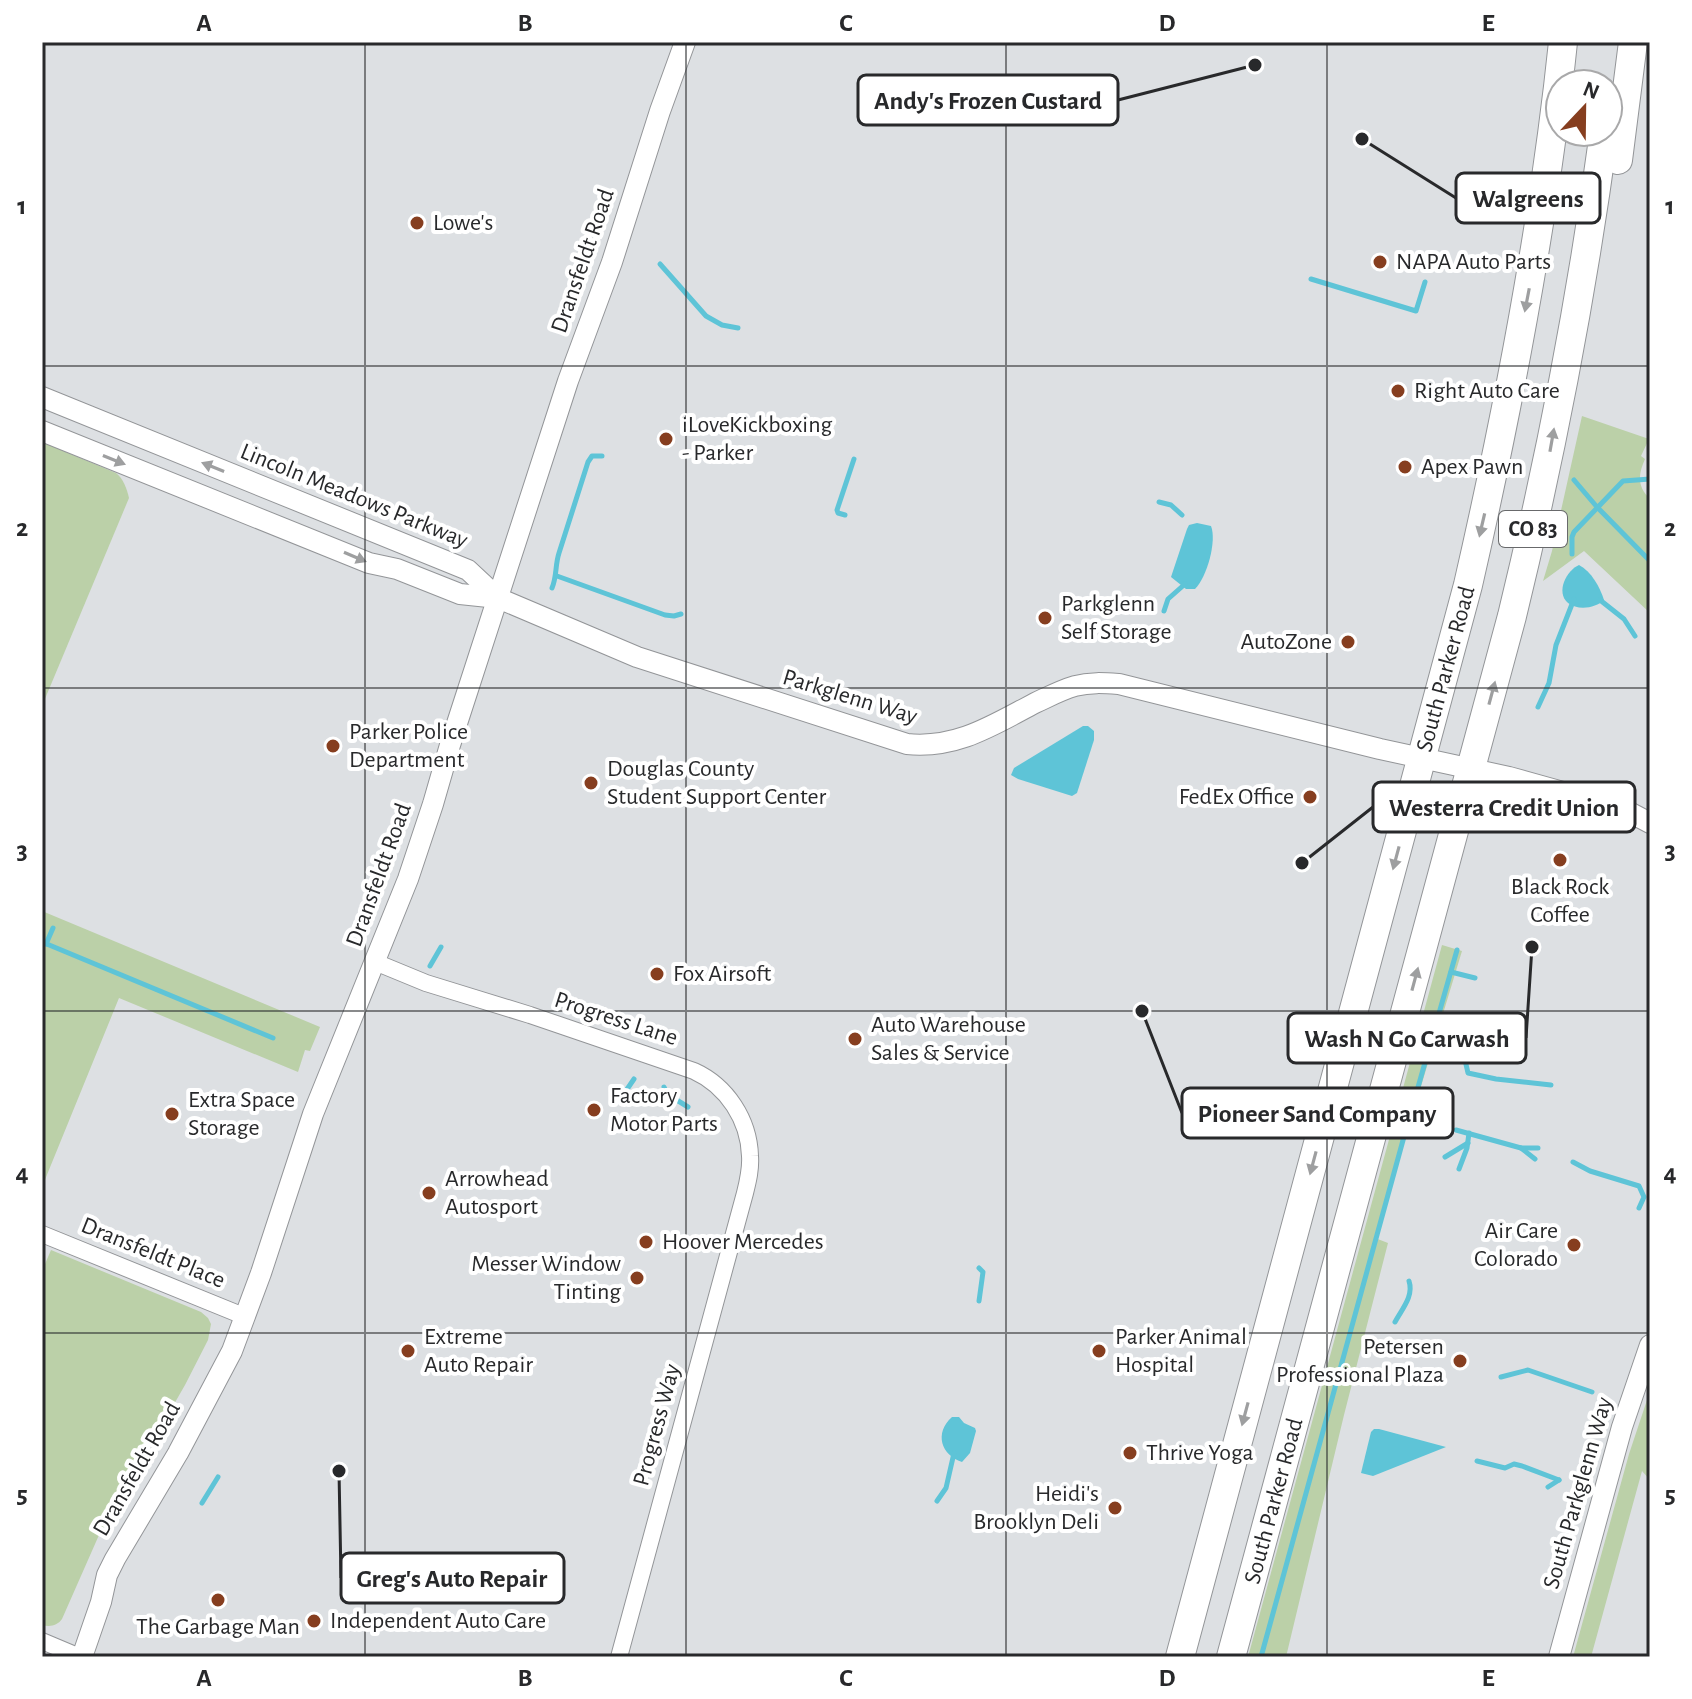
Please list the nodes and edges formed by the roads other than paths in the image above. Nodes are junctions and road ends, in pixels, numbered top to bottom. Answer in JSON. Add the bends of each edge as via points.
{"nodes":[{"id":1,"x":685,"y":42,"type":"edge"},
{"id":2,"x":1614,"y":42,"type":"edge"},
{"id":3,"x":1633,"y":42,"type":"edge"},
{"id":4,"x":1560,"y":47,"type":"edge"},
{"id":5,"x":1611,"y":68,"type":"edge"},
{"id":6,"x":1602,"y":148,"type":"edge"},
{"id":7,"x":1581,"y":286,"type":"junction"},
{"id":8,"x":42,"y":397,"type":"edge"},
{"id":9,"x":42,"y":431,"type":"edge"},
{"id":10,"x":498,"y":598,"type":"junction"},
{"id":11,"x":1422,"y":758,"type":"junction"},
{"id":12,"x":1472,"y":768,"type":"junction"},
{"id":13,"x":1650,"y":823,"type":"edge"},
{"id":14,"x":375,"y":962,"type":"junction"},
{"id":15,"x":741,"y":1205,"type":"joint"},
{"id":16,"x":42,"y":1234,"type":"edge"},
{"id":17,"x":246,"y":1317,"type":"junction"},
{"id":18,"x":1650,"y":1345,"type":"edge"},
{"id":19,"x":42,"y":1641,"type":"edge"},
{"id":20,"x":85,"y":1656,"type":"edge"},
{"id":21,"x":624,"y":1656,"type":"edge"},
{"id":22,"x":1180,"y":1657,"type":"edge"},
{"id":23,"x":1231,"y":1657,"type":"edge"},
{"id":24,"x":1559,"y":1657,"type":"edge"}],
"edges":[{"from":1,"to":10,"type":"street","name":"Dransfeldt Road"},
{"from":2,"to":5,"type":"highway"},
{"from":3,"to":7,"type":"highway","via":[[1608,230]]},
{"from":4,"to":11,"type":"highway","name":"South Parker Road","number":"CO 83","one_way":true,"via":[[1534,258],[1507,409]]},
{"from":6,"to":7,"type":"highway","name":"South Parker Road","number":"CO 83"},
{"from":12,"to":7,"type":"highway","name":"South Parker Road","number":"CO 83","one_way":true,"via":[[1532,533]]},
{"from":10,"to":8,"type":"street","name":"Lincoln Meadows Parkway","one_way":true,"via":[[468,570]]},
{"from":9,"to":10,"type":"street","one_way":true,"via":[[369,563],[460,594]]},
{"from":10,"to":11,"type":"street","name":"Parkglenn Way","via":[[637,657],[907,744],[961,739],[1067,689],[1101,683],[1142,688]]},
{"from":10,"to":14,"type":"street","name":"Dransfeldt Road","via":[[416,858]]},
{"from":11,"to":12,"type":"street"},
{"from":11,"to":22,"type":"highway","name":"South Parker Road","number":"CO 83","one_way":true},
{"from":12,"to":13,"type":"street","via":[[1613,806]]},
{"from":23,"to":12,"type":"highway","name":"South Parker Road","number":"CO 83","one_way":true},
{"from":14,"to":15,"type":"street","name":"Progress Lane","via":[[668,1061],[714,1082],[734,1105],[747,1136],[749,1170]]},
{"from":14,"to":17,"type":"street","name":"Dransfeldt Road","via":[[313,1114]]},
{"from":15,"to":21,"type":"street","name":"Progress Way"},
{"from":16,"to":17,"type":"street","name":"Dransfeldt Place"},
{"from":17,"to":20,"type":"street","name":"Dransfeldt Road","via":[[224,1368],[107,1575]]},
{"from":18,"to":24,"type":"street","name":"South Parkglenn Way"},
{"from":19,"to":20,"type":"street"}]}
